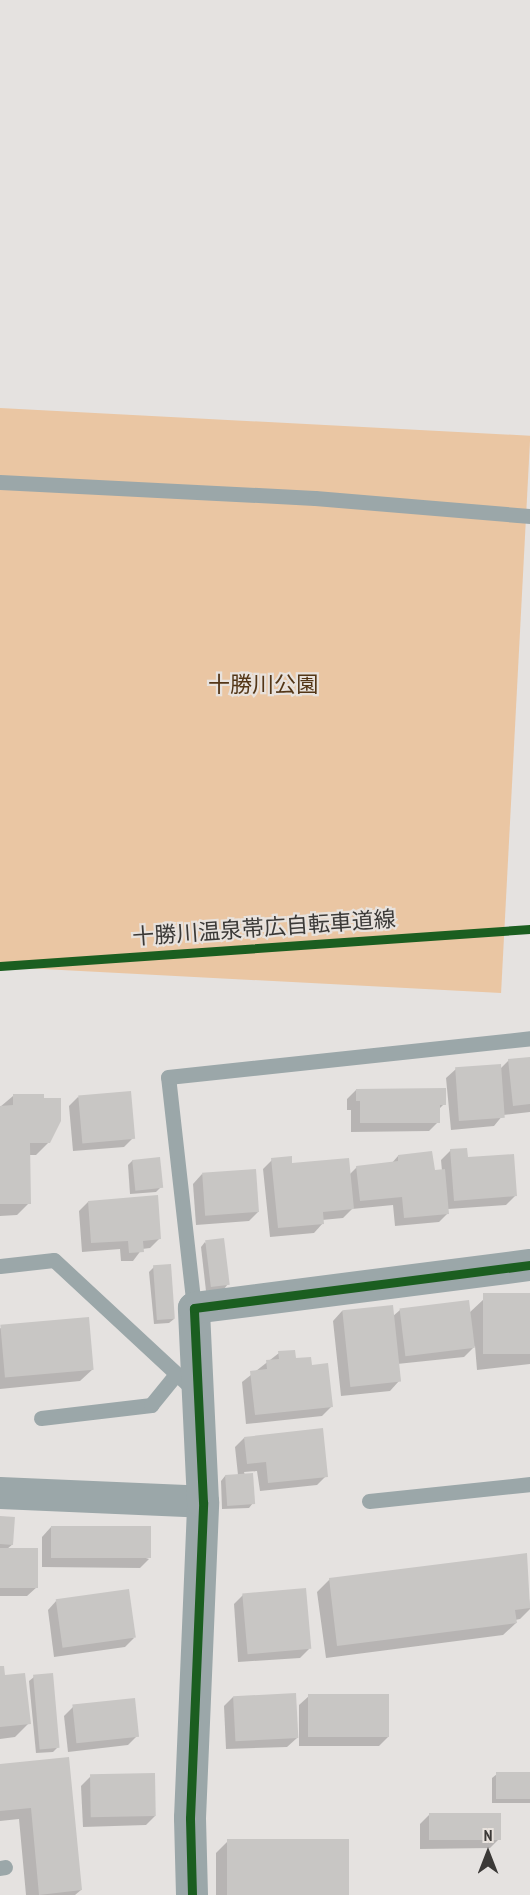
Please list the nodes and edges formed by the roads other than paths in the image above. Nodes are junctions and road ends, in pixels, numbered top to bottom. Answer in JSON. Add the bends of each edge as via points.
{"nodes":[{"id":1,"x":0,"y":482,"type":"edge"},
{"id":2,"x":530,"y":516,"type":"edge"},
{"id":3,"x":530,"y":1038,"type":"edge"},
{"id":4,"x":530,"y":1265,"type":"edge"},
{"id":5,"x":0,"y":1266,"type":"edge"},
{"id":6,"x":194,"y":1308,"type":"junction"},
{"id":7,"x":176,"y":1374,"type":"junction"},
{"id":8,"x":199,"y":1395,"type":"junction"},
{"id":9,"x":41,"y":1418,"type":"dead end"},
{"id":10,"x":530,"y":1484,"type":"edge"},
{"id":11,"x":0,"y":1493,"type":"edge"},
{"id":12,"x":369,"y":1501,"type":"dead end"},
{"id":13,"x":203,"y":1502,"type":"junction"},
{"id":14,"x":192,"y":1895,"type":"edge"}],
"edges":[{"from":1,"to":2,"type":"lane","via":[[315,498]]},
{"from":3,"to":6,"type":"lane","via":[[168,1077]]},
{"from":4,"to":6,"type":"street"},
{"from":5,"to":7,"type":"lane","via":[[54,1260]]},
{"from":6,"to":8,"type":"street"},
{"from":7,"to":8,"type":"lane"},
{"from":7,"to":9,"type":"lane","via":[[151,1405]]},
{"from":8,"to":13,"type":"street"},
{"from":10,"to":12,"type":"lane"},
{"from":11,"to":13,"type":"street"},
{"from":13,"to":14,"type":"street","via":[[190,1818]]}]}
